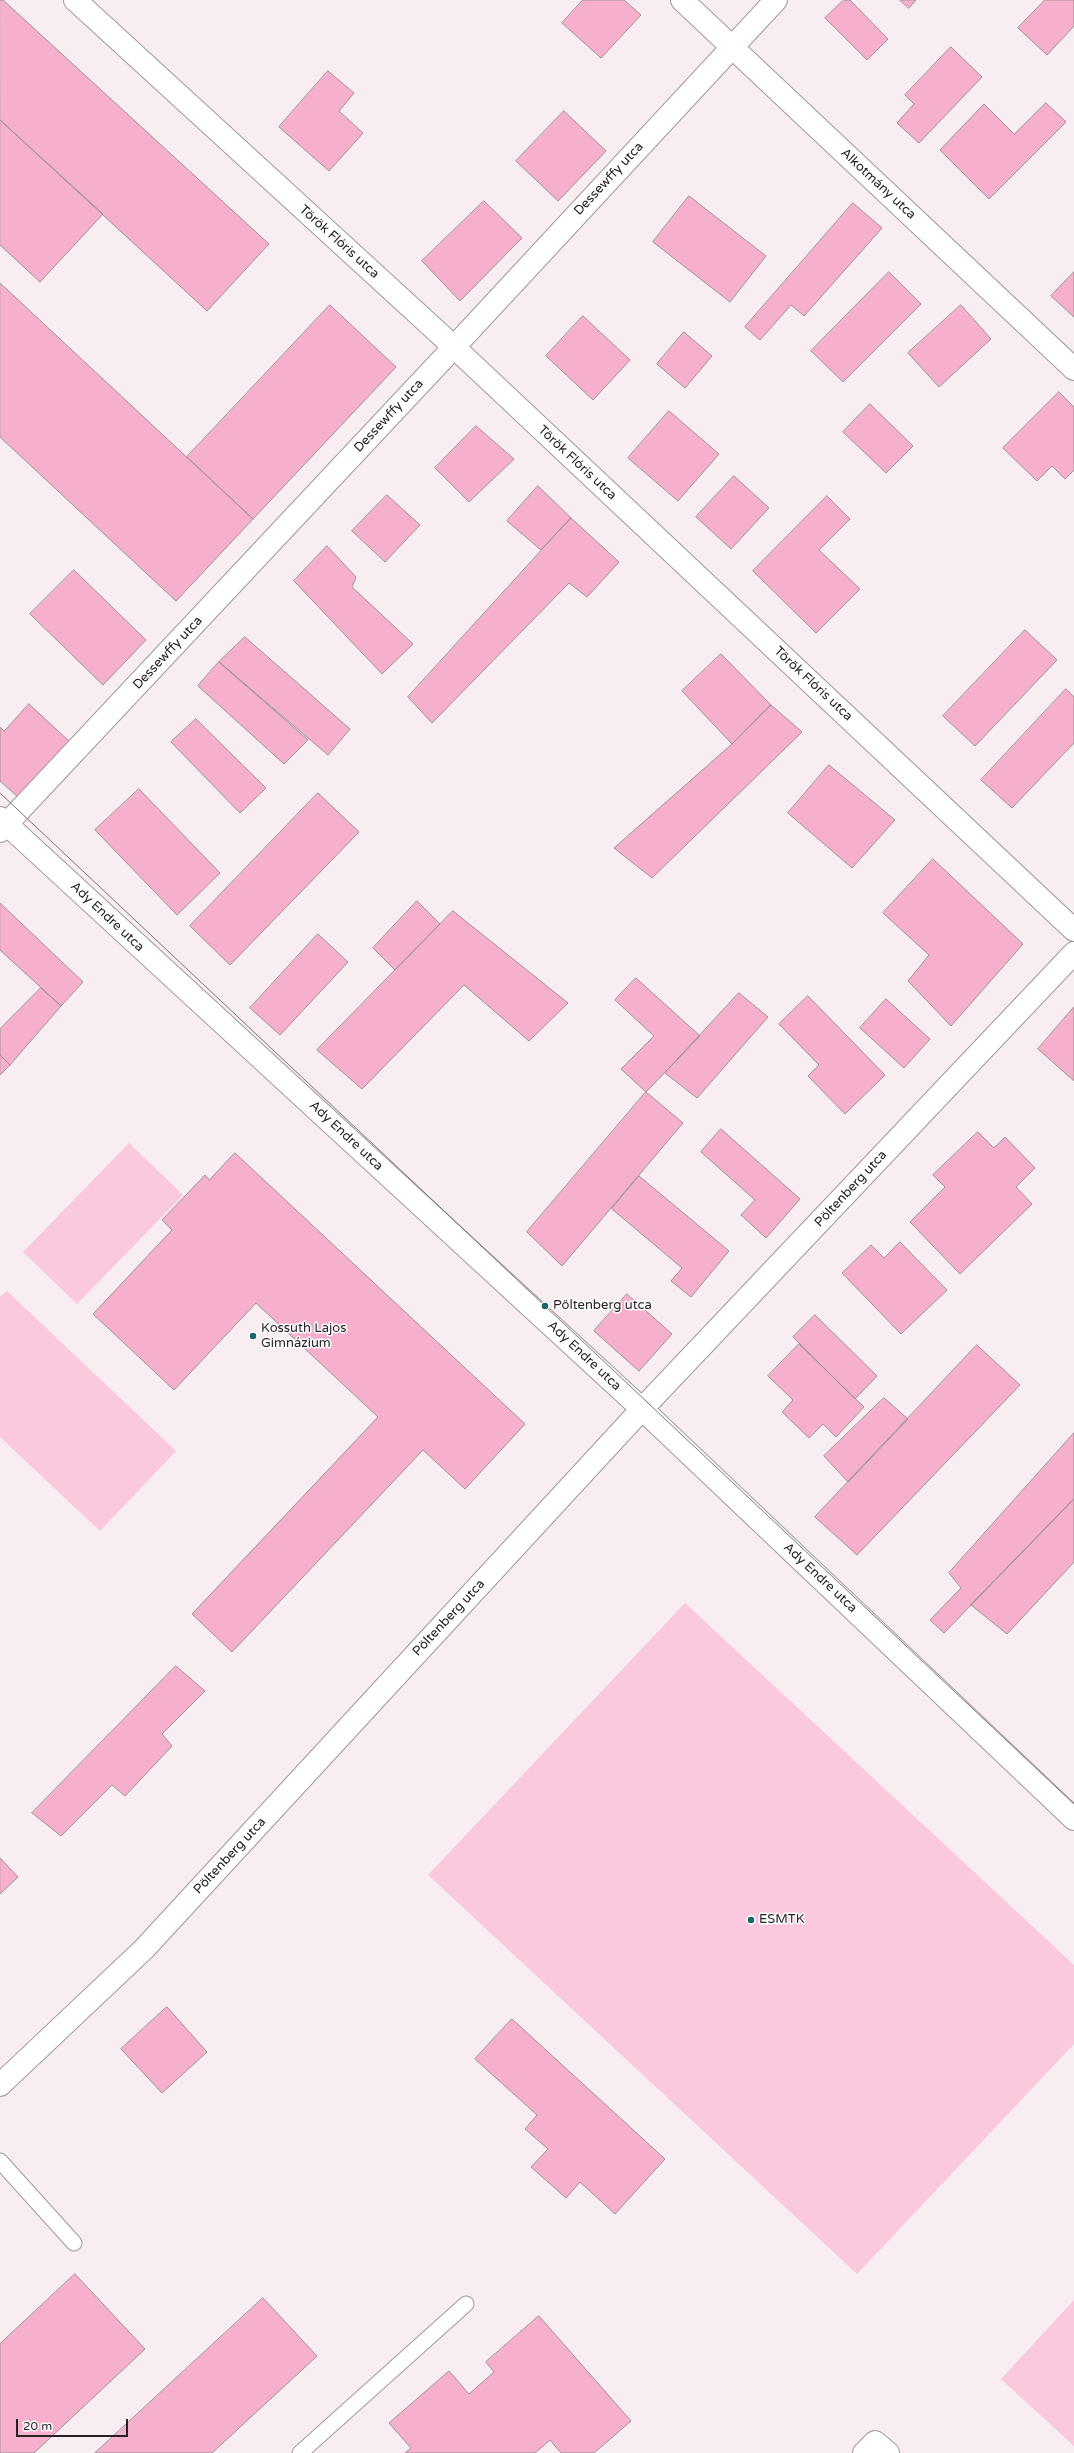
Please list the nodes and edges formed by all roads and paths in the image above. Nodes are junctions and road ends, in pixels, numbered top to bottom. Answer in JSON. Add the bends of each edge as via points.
{"nodes":[{"id":1,"x":75,"y":0,"type":"edge"},
{"id":2,"x":682,"y":0,"type":"edge"},
{"id":3,"x":776,"y":0,"type":"edge"},
{"id":4,"x":732,"y":46,"type":"junction"},
{"id":5,"x":454,"y":347,"type":"junction"},
{"id":6,"x":1074,"y":369,"type":"edge"},
{"id":7,"x":2,"y":824,"type":"edge"},
{"id":8,"x":1074,"y":930,"type":"edge"},
{"id":9,"x":1074,"y":954,"type":"edge"},
{"id":10,"x":642,"y":1409,"type":"junction"},
{"id":11,"x":1074,"y":1818,"type":"edge"},
{"id":12,"x":0,"y":2085,"type":"edge"},
{"id":13,"x":0,"y":2161,"type":"edge"},
{"id":14,"x":74,"y":2243,"type":"dead end"},
{"id":15,"x":466,"y":2304,"type":"dead end"},
{"id":16,"x":300,"y":2453,"type":"edge"}],
"edges":[{"from":1,"to":5,"type":"street","name":"Török Flóris utca"},
{"from":2,"to":4,"type":"street","name":"Alkotmány utca"},
{"from":3,"to":4,"type":"street","name":"Dessewffy utca"},
{"from":4,"to":5,"type":"street","name":"Dessewffy utca"},
{"from":4,"to":6,"type":"street","name":"Alkotmány utca"},
{"from":5,"to":7,"type":"street","name":"Dessewffy utca"},
{"from":5,"to":8,"type":"street","name":"Török Flóris utca"},
{"from":7,"to":10,"type":"street","name":"Ady Endre utca"},
{"from":9,"to":10,"type":"street","name":"Pöltenberg utca"},
{"from":10,"to":11,"type":"street","name":"Ady Endre utca"},
{"from":10,"to":12,"type":"street","name":"Pöltenberg utca","via":[[144,1949]]},
{"from":13,"to":14,"type":"lane"},
{"from":15,"to":16,"type":"lane"}]}
